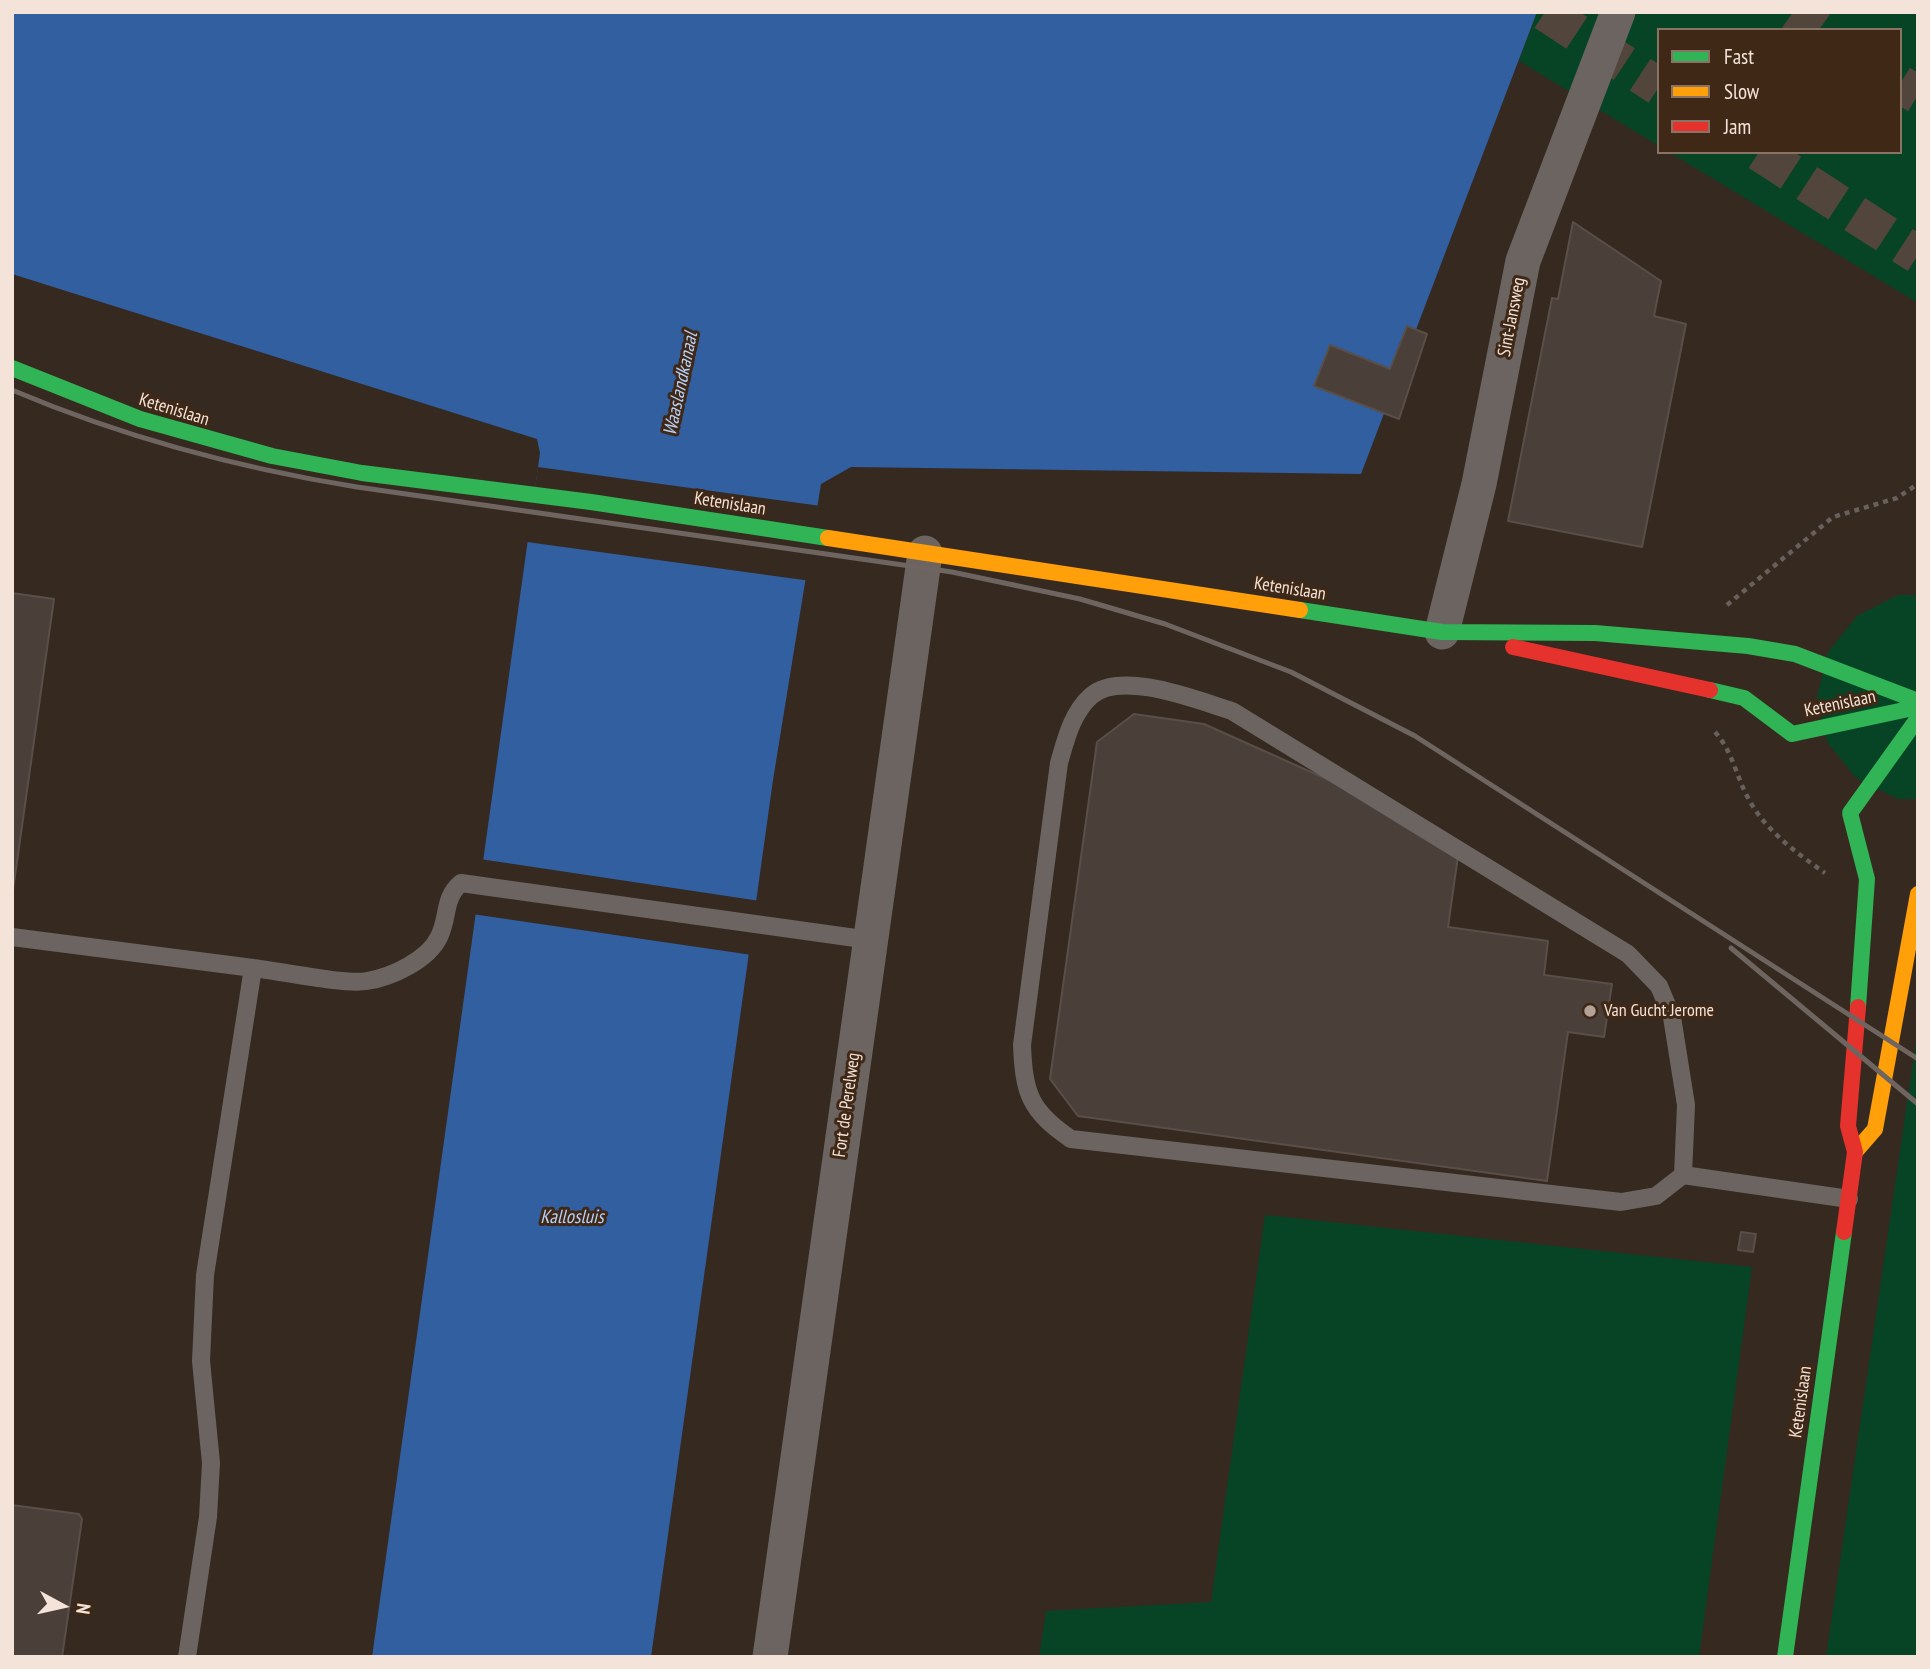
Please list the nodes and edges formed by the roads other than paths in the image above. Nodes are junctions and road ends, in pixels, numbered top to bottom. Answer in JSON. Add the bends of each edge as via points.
{"nodes":[{"id":1,"x":1618,"y":12,"type":"edge"},
{"id":2,"x":12,"y":368,"type":"edge"},
{"id":3,"x":925,"y":552,"type":"junction"},
{"id":4,"x":1448,"y":632,"type":"junction"},
{"id":5,"x":1918,"y":701,"type":"edge"},
{"id":6,"x":1918,"y":707,"type":"edge"},
{"id":7,"x":1918,"y":718,"type":"edge"},
{"id":8,"x":1918,"y":894,"type":"edge"},
{"id":9,"x":12,"y":937,"type":"edge"},
{"id":10,"x":870,"y":940,"type":"junction"},
{"id":11,"x":253,"y":968,"type":"junction"},
{"id":12,"x":1855,"y":1152,"type":"junction"},
{"id":13,"x":1684,"y":1175,"type":"junction"},
{"id":14,"x":1849,"y":1199,"type":"junction"},
{"id":15,"x":187,"y":1657,"type":"edge"},
{"id":16,"x":769,"y":1657,"type":"edge"},
{"id":17,"x":1785,"y":1657,"type":"edge"}],
"edges":[{"from":1,"to":4,"type":"street","name":"Sint-Jansweg","via":[[1523,261]]},
{"from":2,"to":3,"type":"main road","name":"Ketenislaan","via":[[98,405],[215,443],[359,472],[533,493]]},
{"from":3,"to":4,"type":"main road","name":"Ketenislaan"},
{"from":3,"to":10,"type":"street","name":"Fort de Perelweg"},
{"from":4,"to":5,"type":"main road","name":"Ketenislaan","via":[[1595,633],[1748,646],[1794,654]]},
{"from":4,"to":6,"type":"main road","name":"Ketenislaan","via":[[1744,698],[1792,734]]},
{"from":7,"to":12,"type":"main road","name":"Ketenislaan","via":[[1850,813],[1867,879],[1848,1126]]},
{"from":8,"to":12,"type":"main road","name":"Ketenislaan","via":[[1875,1129]]},
{"from":9,"to":11,"type":"lane"},
{"from":10,"to":11,"type":"lane","via":[[461,883],[452,890],[439,937],[419,959],[395,973],[365,982]]},
{"from":10,"to":16,"type":"street","name":"Fort de Perelweg"},
{"from":11,"to":15,"type":"lane","via":[[205,1275],[201,1361],[211,1463],[208,1517]]},
{"from":12,"to":14,"type":"main road","name":"Ketenislaan"},
{"from":13,"to":13,"type":"lane","via":[[1686,1105],[1672,1017],[1659,986],[1628,954],[1232,711],[1141,687],[1113,686],[1092,695],[1070,724],[1059,763],[1023,1045],[1024,1080],[1032,1105],[1050,1125],[1072,1139],[1621,1202],[1656,1196]]},
{"from":13,"to":14,"type":"lane"},
{"from":14,"to":17,"type":"main road","name":"Ketenislaan"}]}
